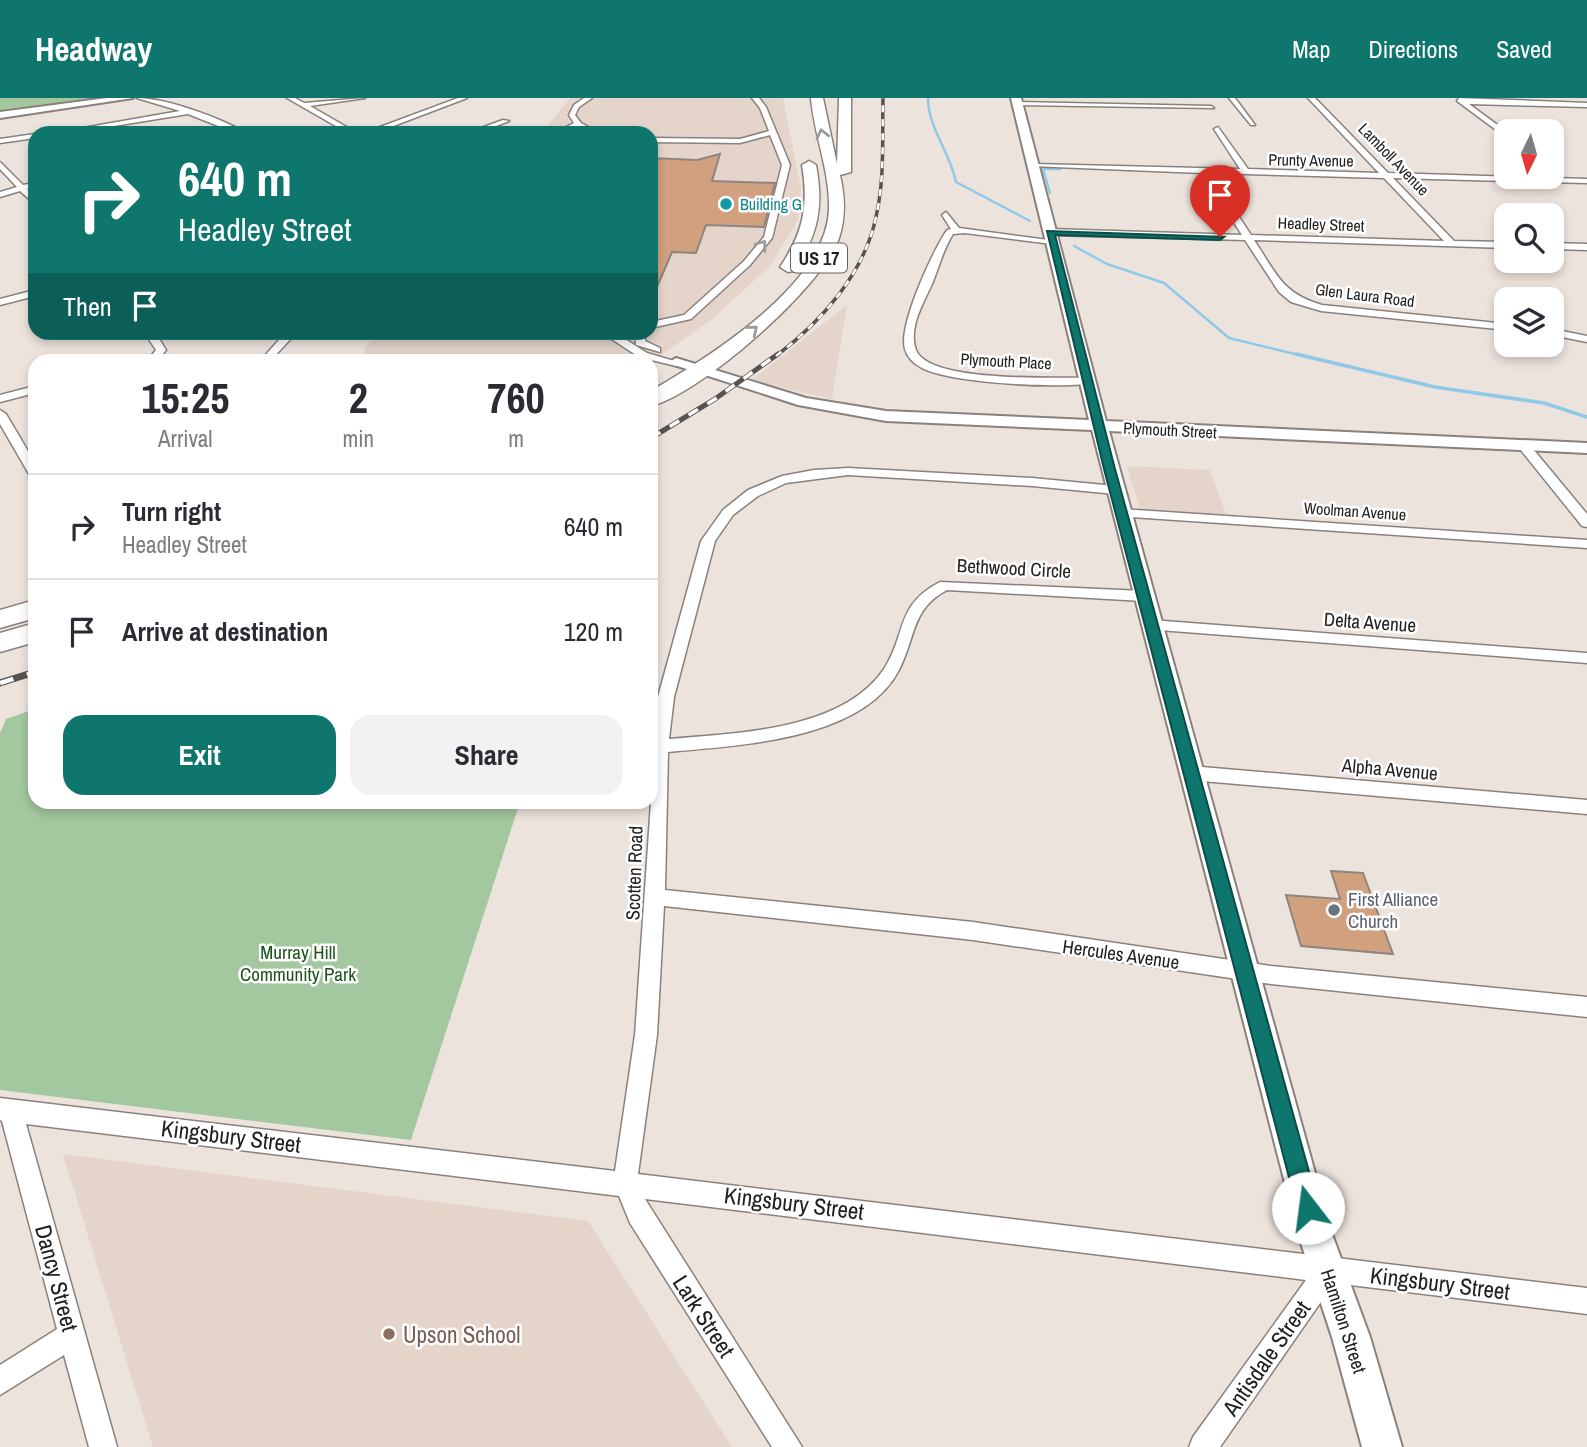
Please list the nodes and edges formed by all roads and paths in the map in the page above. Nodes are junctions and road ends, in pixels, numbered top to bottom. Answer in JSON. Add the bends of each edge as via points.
{"nodes":[{"id":1,"x":128,"y":98,"type":"edge"},
{"id":2,"x":140,"y":98,"type":"edge"},
{"id":3,"x":165,"y":98,"type":"edge"},
{"id":4,"x":290,"y":98,"type":"edge"},
{"id":5,"x":362,"y":98,"type":"edge"},
{"id":6,"x":464,"y":98,"type":"edge"},
{"id":7,"x":589,"y":98,"type":"edge"},
{"id":8,"x":755,"y":98,"type":"edge"},
{"id":9,"x":817,"y":98,"type":"edge"},
{"id":10,"x":845,"y":98,"type":"edge"},
{"id":11,"x":1232,"y":98,"type":"edge"},
{"id":12,"x":1311,"y":98,"type":"edge"},
{"id":13,"x":1571,"y":98,"type":"edge"},
{"id":14,"x":1459,"y":100,"type":"edge"},
{"id":15,"x":1016,"y":101,"type":"edge"},
{"id":16,"x":302,"y":105,"type":"junction"},
{"id":17,"x":1578,"y":105,"type":"junction"},
{"id":18,"x":1587,"y":105,"type":"edge"},
{"id":19,"x":1210,"y":108,"type":"dead end"},
{"id":20,"x":189,"y":112,"type":"junction"},
{"id":21,"x":1587,"y":112,"type":"edge"},
{"id":22,"x":0,"y":115,"type":"edge"},
{"id":23,"x":578,"y":124,"type":"junction"},
{"id":24,"x":1253,"y":124,"type":"dead end"},
{"id":25,"x":102,"y":126,"type":"edge"},
{"id":26,"x":225,"y":126,"type":"edge"},
{"id":27,"x":233,"y":126,"type":"edge"},
{"id":28,"x":340,"y":126,"type":"edge"},
{"id":29,"x":387,"y":126,"type":"edge"},
{"id":30,"x":490,"y":126,"type":"edge"},
{"id":31,"x":502,"y":126,"type":"edge"},
{"id":32,"x":574,"y":126,"type":"edge"},
{"id":33,"x":582,"y":126,"type":"edge"},
{"id":34,"x":1494,"y":126,"type":"edge"},
{"id":35,"x":1218,"y":128,"type":"dead end"},
{"id":36,"x":773,"y":132,"type":"junction"},
{"id":37,"x":28,"y":137,"type":"edge"},
{"id":38,"x":658,"y":138,"type":"edge"},
{"id":39,"x":0,"y":141,"type":"edge"},
{"id":40,"x":805,"y":148,"type":"dead end"},
{"id":41,"x":0,"y":164,"type":"edge"},
{"id":42,"x":1034,"y":166,"type":"junction"},
{"id":43,"x":1205,"y":171,"type":"junction"},
{"id":44,"x":1246,"y":172,"type":"junction"},
{"id":45,"x":1386,"y":176,"type":"junction"},
{"id":46,"x":1566,"y":180,"type":"junction"},
{"id":47,"x":1587,"y":181,"type":"edge"},
{"id":48,"x":28,"y":186,"type":"edge"},
{"id":49,"x":22,"y":188,"type":"junction"},
{"id":50,"x":1576,"y":188,"type":"dead end"},
{"id":51,"x":28,"y":194,"type":"edge"},
{"id":52,"x":0,"y":195,"type":"edge"},
{"id":53,"x":837,"y":214,"type":"junction"},
{"id":54,"x":946,"y":215,"type":"dead end"},
{"id":55,"x":956,"y":230,"type":"junction"},
{"id":56,"x":1051,"y":236,"type":"junction"},
{"id":57,"x":1247,"y":238,"type":"junction"},
{"id":58,"x":1452,"y":244,"type":"junction"},
{"id":59,"x":1494,"y":245,"type":"edge"},
{"id":60,"x":1564,"y":246,"type":"edge"},
{"id":61,"x":1587,"y":247,"type":"edge"},
{"id":62,"x":780,"y":277,"type":"dead end"},
{"id":63,"x":28,"y":295,"type":"edge"},
{"id":64,"x":0,"y":302,"type":"edge"},
{"id":65,"x":658,"y":323,"type":"edge"},
{"id":66,"x":727,"y":326,"type":"dead end"},
{"id":67,"x":1494,"y":326,"type":"edge"},
{"id":68,"x":1564,"y":334,"type":"edge"},
{"id":69,"x":1587,"y":339,"type":"edge"},
{"id":70,"x":285,"y":340,"type":"edge"},
{"id":71,"x":619,"y":340,"type":"edge"},
{"id":72,"x":640,"y":340,"type":"edge"},
{"id":73,"x":272,"y":354,"type":"edge"},
{"id":74,"x":641,"y":354,"type":"edge"},
{"id":75,"x":658,"y":359,"type":"edge"},
{"id":76,"x":676,"y":363,"type":"junction"},
{"id":77,"x":699,"y":371,"type":"junction"},
{"id":78,"x":658,"y":374,"type":"edge"},
{"id":79,"x":1087,"y":381,"type":"junction"},
{"id":80,"x":28,"y":391,"type":"edge"},
{"id":81,"x":658,"y":396,"type":"edge"},
{"id":82,"x":0,"y":399,"type":"edge"},
{"id":83,"x":0,"y":414,"type":"edge"},
{"id":84,"x":1098,"y":427,"type":"junction"},
{"id":85,"x":1524,"y":446,"type":"junction"},
{"id":86,"x":1587,"y":448,"type":"edge"},
{"id":87,"x":28,"y":462,"type":"edge"},
{"id":88,"x":1118,"y":502,"type":"junction"},
{"id":89,"x":1587,"y":523,"type":"edge"},
{"id":90,"x":1587,"y":544,"type":"edge"},
{"id":91,"x":1143,"y":596,"type":"junction"},
{"id":92,"x":28,"y":611,"type":"edge"},
{"id":93,"x":0,"y":619,"type":"edge"},
{"id":94,"x":1151,"y":625,"type":"junction"},
{"id":95,"x":28,"y":634,"type":"edge"},
{"id":96,"x":0,"y":643,"type":"edge"},
{"id":97,"x":1587,"y":658,"type":"edge"},
{"id":98,"x":660,"y":746,"type":"junction"},
{"id":99,"x":1190,"y":773,"type":"junction"},
{"id":100,"x":1587,"y":807,"type":"edge"},
{"id":101,"x":656,"y":897,"type":"junction"},
{"id":102,"x":1244,"y":971,"type":"junction"},
{"id":103,"x":1587,"y":1007,"type":"edge"},
{"id":104,"x":6,"y":1109,"type":"edge"},
{"id":105,"x":625,"y":1182,"type":"junction"},
{"id":106,"x":1328,"y":1270,"type":"junction"},
{"id":107,"x":1587,"y":1301,"type":"edge"},
{"id":108,"x":72,"y":1334,"type":"junction"},
{"id":109,"x":0,"y":1381,"type":"edge"},
{"id":110,"x":103,"y":1447,"type":"edge"},
{"id":111,"x":788,"y":1447,"type":"edge"},
{"id":112,"x":1203,"y":1447,"type":"edge"},
{"id":113,"x":1382,"y":1447,"type":"edge"}],
"edges":[{"from":1,"to":22,"type":"street"},
{"from":2,"to":20,"type":"street"},
{"from":3,"to":27,"type":"street"},
{"from":4,"to":16,"type":"street"},
{"from":5,"to":16,"type":"street"},
{"from":6,"to":29,"type":"street"},
{"from":7,"to":23,"type":"street","via":[[573,108]]},
{"from":8,"to":36,"type":"street"},
{"from":53,"to":9,"type":"highway","number":"US 17","one_way":true},
{"from":10,"to":53,"type":"highway","via":[[844,182]]},
{"from":11,"to":24,"type":"street"},
{"from":12,"to":45,"type":"street","name":"Lamboll Avenue"},
{"from":13,"to":17,"type":"street"},
{"from":14,"to":17,"type":"street"},
{"from":14,"to":34,"type":"street"},
{"from":15,"to":19,"type":"street"},
{"from":15,"to":42,"type":"street","name":"Hamilton Street"},
{"from":16,"to":28,"type":"street"},
{"from":17,"to":18,"type":"street"},
{"from":17,"to":21,"type":"street"},
{"from":20,"to":25,"type":"street"},
{"from":20,"to":26,"type":"street"},
{"from":23,"to":32,"type":"street"},
{"from":23,"to":33,"type":"street"},
{"from":30,"to":31,"type":"street","via":[[508,119]]},
{"from":35,"to":44,"type":"street"},
{"from":36,"to":38,"type":"street","via":[[729,141]]},
{"from":65,"to":36,"type":"street","one_way":true,"via":[[687,317],[768,238],[786,169]]},
{"from":37,"to":39,"type":"street"},
{"from":40,"to":62,"type":"highway","number":"US 17","via":[[815,214],[802,247]]},
{"from":41,"to":49,"type":"street"},
{"from":42,"to":43,"type":"street","name":"Prunty Avenue"},
{"from":42,"to":56,"type":"street","name":"Hamilton Street"},
{"from":43,"to":44,"type":"street","name":"Prunty Avenue"},
{"from":43,"to":57,"type":"street","name":"Glen Laura Road"},
{"from":44,"to":45,"type":"street","name":"Prunty Avenue"},
{"from":45,"to":46,"type":"street","name":"Prunty Avenue"},
{"from":45,"to":58,"type":"street","name":"Lamboll Avenue"},
{"from":46,"to":47,"type":"street","name":"Prunty Avenue"},
{"from":46,"to":50,"type":"street"},
{"from":48,"to":49,"type":"street"},
{"from":49,"to":51,"type":"street"},
{"from":49,"to":52,"type":"street"},
{"from":77,"to":53,"type":"highway","number":"US 17","one_way":true,"via":[[757,328],[790,295],[824,250]]},
{"from":54,"to":55,"type":"street"},
{"from":55,"to":56,"type":"street"},
{"from":55,"to":79,"type":"street","name":"Plymouth Place","via":[[947,236],[915,306],[910,326],[913,356],[929,368],[955,375]]},
{"from":56,"to":57,"type":"street","name":"Headley Street"},
{"from":56,"to":79,"type":"street","name":"Hamilton Street"},
{"from":57,"to":58,"type":"street","name":"Headley Street"},
{"from":57,"to":67,"type":"street","name":"Glen Laura Road","via":[[1282,290],[1301,302]]},
{"from":58,"to":59,"type":"street","name":"Headley Street"},
{"from":60,"to":61,"type":"street"},
{"from":63,"to":64,"type":"street"},
{"from":66,"to":76,"type":"highway"},
{"from":68,"to":69,"type":"street"},
{"from":70,"to":73,"type":"street"},
{"from":71,"to":74,"type":"street"},
{"from":72,"to":76,"type":"street"},
{"from":75,"to":76,"type":"street"},
{"from":76,"to":77,"type":"street","name":"Plymouth Street"},
{"from":76,"to":78,"type":"highway"},
{"from":77,"to":81,"type":"highway","number":"US 17"},
{"from":77,"to":84,"type":"street","name":"Plymouth Street","via":[[854,412]]},
{"from":79,"to":84,"type":"street","name":"Hamilton Street"},
{"from":80,"to":82,"type":"street"},
{"from":83,"to":87,"type":"street"},
{"from":84,"to":85,"type":"street","name":"Plymouth Street"},
{"from":84,"to":88,"type":"street","name":"Hamilton Street"},
{"from":85,"to":86,"type":"street","name":"Plymouth Street"},
{"from":85,"to":89,"type":"street"},
{"from":88,"to":90,"type":"street","name":"Woolman Avenue"},
{"from":88,"to":91,"type":"street","name":"Hamilton Street"},
{"from":88,"to":98,"type":"street","name":"Scotten Road","via":[[1054,483],[850,471],[788,478],[750,494],[720,518],[708,541],[666,696]]},
{"from":91,"to":94,"type":"street","name":"Hamilton Street"},
{"from":91,"to":98,"type":"street","name":"Bethwood Circle","via":[[945,585],[917,602],[890,672],[840,713],[784,730]]},
{"from":92,"to":93,"type":"highway"},
{"from":94,"to":97,"type":"street","name":"Delta Avenue"},
{"from":94,"to":99,"type":"street","name":"Hamilton Street"},
{"from":95,"to":96,"type":"highway"},
{"from":98,"to":101,"type":"street","name":"Scotten Road"},
{"from":99,"to":100,"type":"street","name":"Alpha Avenue"},
{"from":99,"to":102,"type":"street","name":"Hamilton Street"},
{"from":101,"to":102,"type":"street","name":"Hercules Avenue","via":[[858,917]]},
{"from":101,"to":105,"type":"street","name":"Scotten Road","via":[[646,1035]]},
{"from":102,"to":103,"type":"street","name":"Hercules Avenue"},
{"from":102,"to":106,"type":"street","name":"Hamilton Street"},
{"from":104,"to":105,"type":"street","name":"Kingsbury Street"},
{"from":104,"to":108,"type":"street","name":"Dancy Street"},
{"from":105,"to":106,"type":"street","name":"Kingsbury Street"},
{"from":105,"to":111,"type":"street","name":"Lark Street","via":[[639,1214]]},
{"from":106,"to":107,"type":"street","name":"Kingsbury Street"},
{"from":106,"to":112,"type":"street","name":"Antisdale Street"},
{"from":106,"to":113,"type":"street","name":"Hamilton Street"},
{"from":108,"to":109,"type":"street"},
{"from":108,"to":110,"type":"street","name":"Dancy Street"}]}
